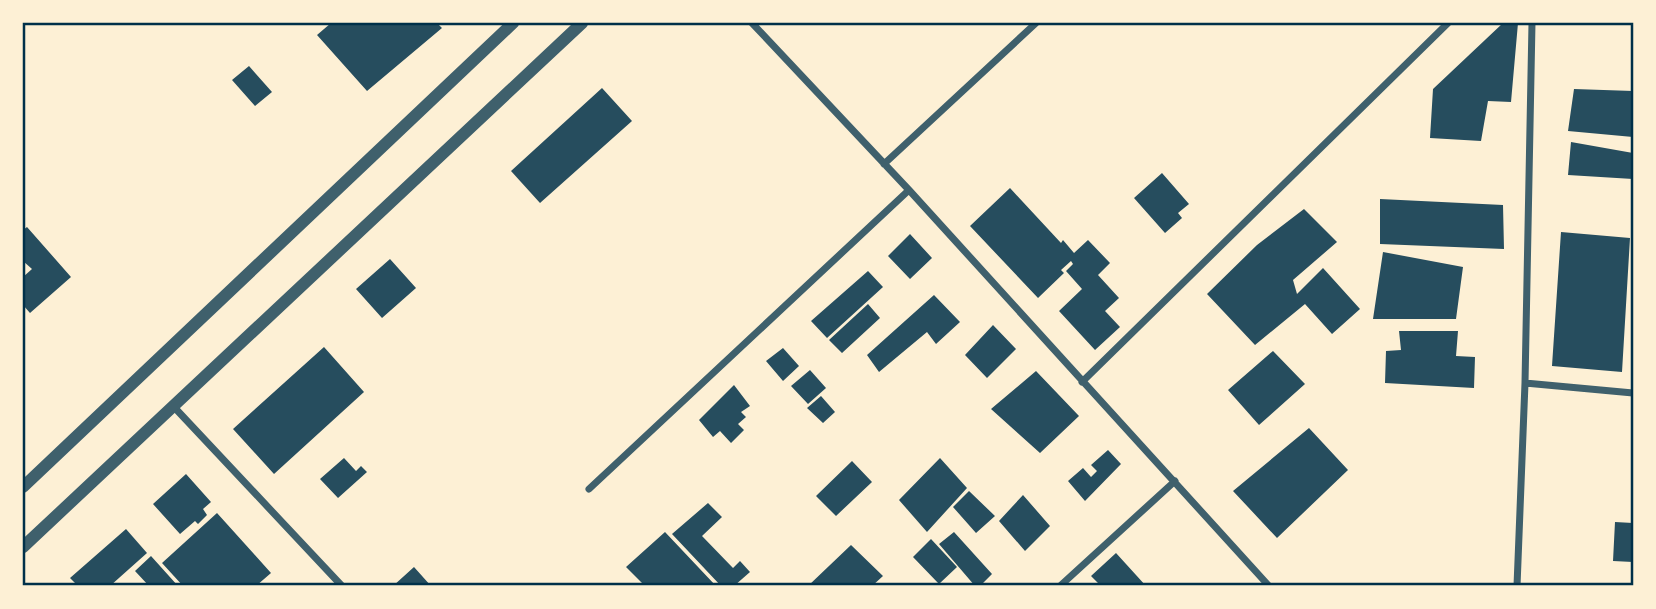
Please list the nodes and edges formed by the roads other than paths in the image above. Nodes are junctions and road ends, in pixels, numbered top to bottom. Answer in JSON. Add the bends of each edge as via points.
{"nodes":[{"id":1,"x":513,"y":23,"type":"edge"},
{"id":2,"x":582,"y":23,"type":"edge"},
{"id":3,"x":752,"y":23,"type":"edge"},
{"id":4,"x":1036,"y":23,"type":"edge"},
{"id":5,"x":1448,"y":23,"type":"edge"},
{"id":6,"x":1532,"y":23,"type":"edge"},
{"id":7,"x":884,"y":164,"type":"junction"},
{"id":8,"x":909,"y":190,"type":"junction"},
{"id":9,"x":1082,"y":382,"type":"junction"},
{"id":10,"x":1525,"y":383,"type":"junction"},
{"id":11,"x":1633,"y":394,"type":"edge"},
{"id":12,"x":174,"y":407,"type":"junction"},
{"id":13,"x":1175,"y":481,"type":"junction"},
{"id":14,"x":23,"y":487,"type":"edge"},
{"id":15,"x":589,"y":489,"type":"dead end"},
{"id":16,"x":23,"y":547,"type":"edge"},
{"id":17,"x":342,"y":586,"type":"edge"},
{"id":18,"x":1060,"y":586,"type":"edge"},
{"id":19,"x":1269,"y":586,"type":"edge"},
{"id":20,"x":1517,"y":586,"type":"edge"}],
"edges":[{"from":1,"to":14,"type":"street"},
{"from":2,"to":12,"type":"street"},
{"from":3,"to":7,"type":"street"},
{"from":4,"to":7,"type":"street"},
{"from":5,"to":9,"type":"street"},
{"from":6,"to":10,"type":"street"},
{"from":7,"to":8,"type":"street"},
{"from":8,"to":9,"type":"street"},
{"from":8,"to":15,"type":"street"},
{"from":9,"to":13,"type":"street"},
{"from":10,"to":11,"type":"street"},
{"from":10,"to":20,"type":"street"},
{"from":12,"to":16,"type":"street"},
{"from":12,"to":17,"type":"street"},
{"from":13,"to":18,"type":"street"},
{"from":13,"to":19,"type":"street"}]}
